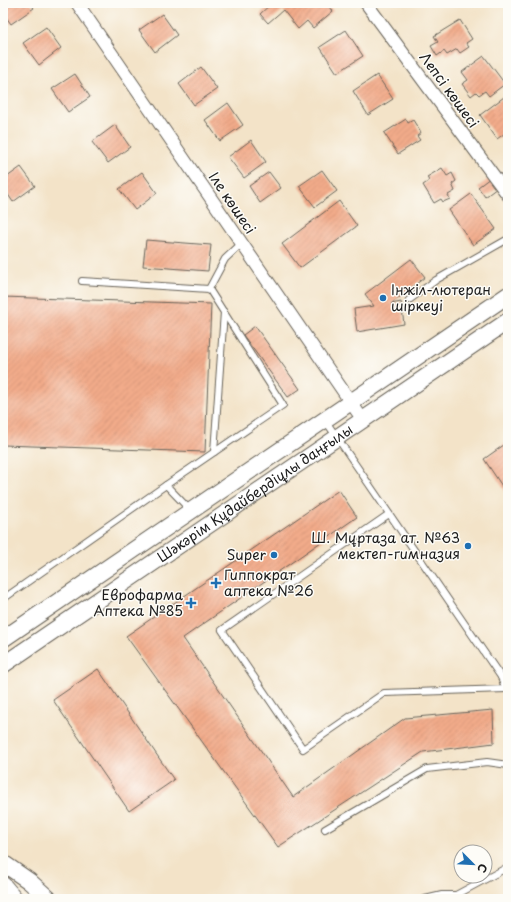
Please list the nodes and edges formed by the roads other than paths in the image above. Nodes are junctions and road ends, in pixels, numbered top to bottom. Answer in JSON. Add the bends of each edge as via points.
{"nodes":[{"id":1,"x":77,"y":3,"type":"edge"},
{"id":2,"x":366,"y":3,"type":"edge"},
{"id":3,"x":508,"y":195,"type":"edge"},
{"id":4,"x":508,"y":239,"type":"edge"},
{"id":5,"x":242,"y":243,"type":"junction"},
{"id":6,"x":82,"y":281,"type":"dead end"},
{"id":7,"x":209,"y":289,"type":"junction"},
{"id":8,"x":508,"y":295,"type":"edge"},
{"id":9,"x":409,"y":300,"type":"dead end"},
{"id":10,"x":224,"y":312,"type":"junction"},
{"id":11,"x":508,"y":321,"type":"edge"},
{"id":12,"x":351,"y":402,"type":"junction"},
{"id":13,"x":325,"y":420,"type":"junction"},
{"id":14,"x":363,"y":420,"type":"junction"},
{"id":15,"x":336,"y":438,"type":"junction"},
{"id":16,"x":214,"y":452,"type":"junction"},
{"id":17,"x":166,"y":486,"type":"junction"},
{"id":18,"x":191,"y":511,"type":"junction"},
{"id":19,"x":389,"y":514,"type":"junction"},
{"id":20,"x":3,"y":599,"type":"edge"},
{"id":21,"x":3,"y":639,"type":"edge"},
{"id":22,"x":3,"y":665,"type":"edge"},
{"id":23,"x":501,"y":677,"type":"junction"},
{"id":24,"x":508,"y":679,"type":"edge"},
{"id":25,"x":508,"y":765,"type":"edge"},
{"id":26,"x":325,"y":829,"type":"dead end"},
{"id":27,"x":3,"y":863,"type":"edge"},
{"id":28,"x":508,"y":867,"type":"edge"},
{"id":29,"x":3,"y":885,"type":"edge"},
{"id":30,"x":15,"y":899,"type":"edge"},
{"id":31,"x":49,"y":899,"type":"edge"},
{"id":32,"x":425,"y":899,"type":"edge"}],
"edges":[{"from":1,"to":5,"type":"street","name":"Іле көшесі"},
{"from":2,"to":3,"type":"street","name":"Лепсі көшесі"},
{"from":4,"to":9,"type":"lane","via":[[436,280]]},
{"from":5,"to":7,"type":"lane","via":[[225,259]]},
{"from":5,"to":12,"type":"street","name":"Іле көшесі"},
{"from":6,"to":7,"type":"lane"},
{"from":7,"to":10,"type":"lane"},
{"from":8,"to":12,"type":"main road","name":"Шәкәрім Құдайбердіұлы даңғылы"},
{"from":10,"to":16,"type":"lane"},
{"from":10,"to":16,"type":"lane","via":[[283,405]]},
{"from":11,"to":14,"type":"main road","name":"Шәкәрім Құдайбердіұлы даңғылы"},
{"from":12,"to":13,"type":"main road","name":"Шәкәрім Құдайбердіұлы даңғылы"},
{"from":12,"to":14,"type":"street","name":"Іле көшесі"},
{"from":13,"to":15,"type":"lane"},
{"from":13,"to":18,"type":"main road","name":"Шәкәрім Құдайбердіұлы даңғылы"},
{"from":14,"to":15,"type":"main road","name":"Шәкәрім Құдайбердіұлы даңғылы"},
{"from":15,"to":19,"type":"lane"},
{"from":15,"to":22,"type":"main road","name":"Шәкәрім Құдайбердіұлы даңғылы"},
{"from":16,"to":17,"type":"lane"},
{"from":17,"to":18,"type":"lane"},
{"from":17,"to":20,"type":"lane"},
{"from":18,"to":21,"type":"main road","name":"Шәкәрім Құдайбердіұлы даңғылы"},
{"from":19,"to":23,"type":"lane"},
{"from":19,"to":23,"type":"lane","via":[[222,630],[303,749],[384,693],[506,689]]},
{"from":23,"to":24,"type":"lane"},
{"from":25,"to":26,"type":"lane","via":[[487,762],[427,769]]},
{"from":27,"to":31,"type":"main road"},
{"from":28,"to":32,"type":"lane","via":[[456,895]]},
{"from":29,"to":30,"type":"main road"}]}
